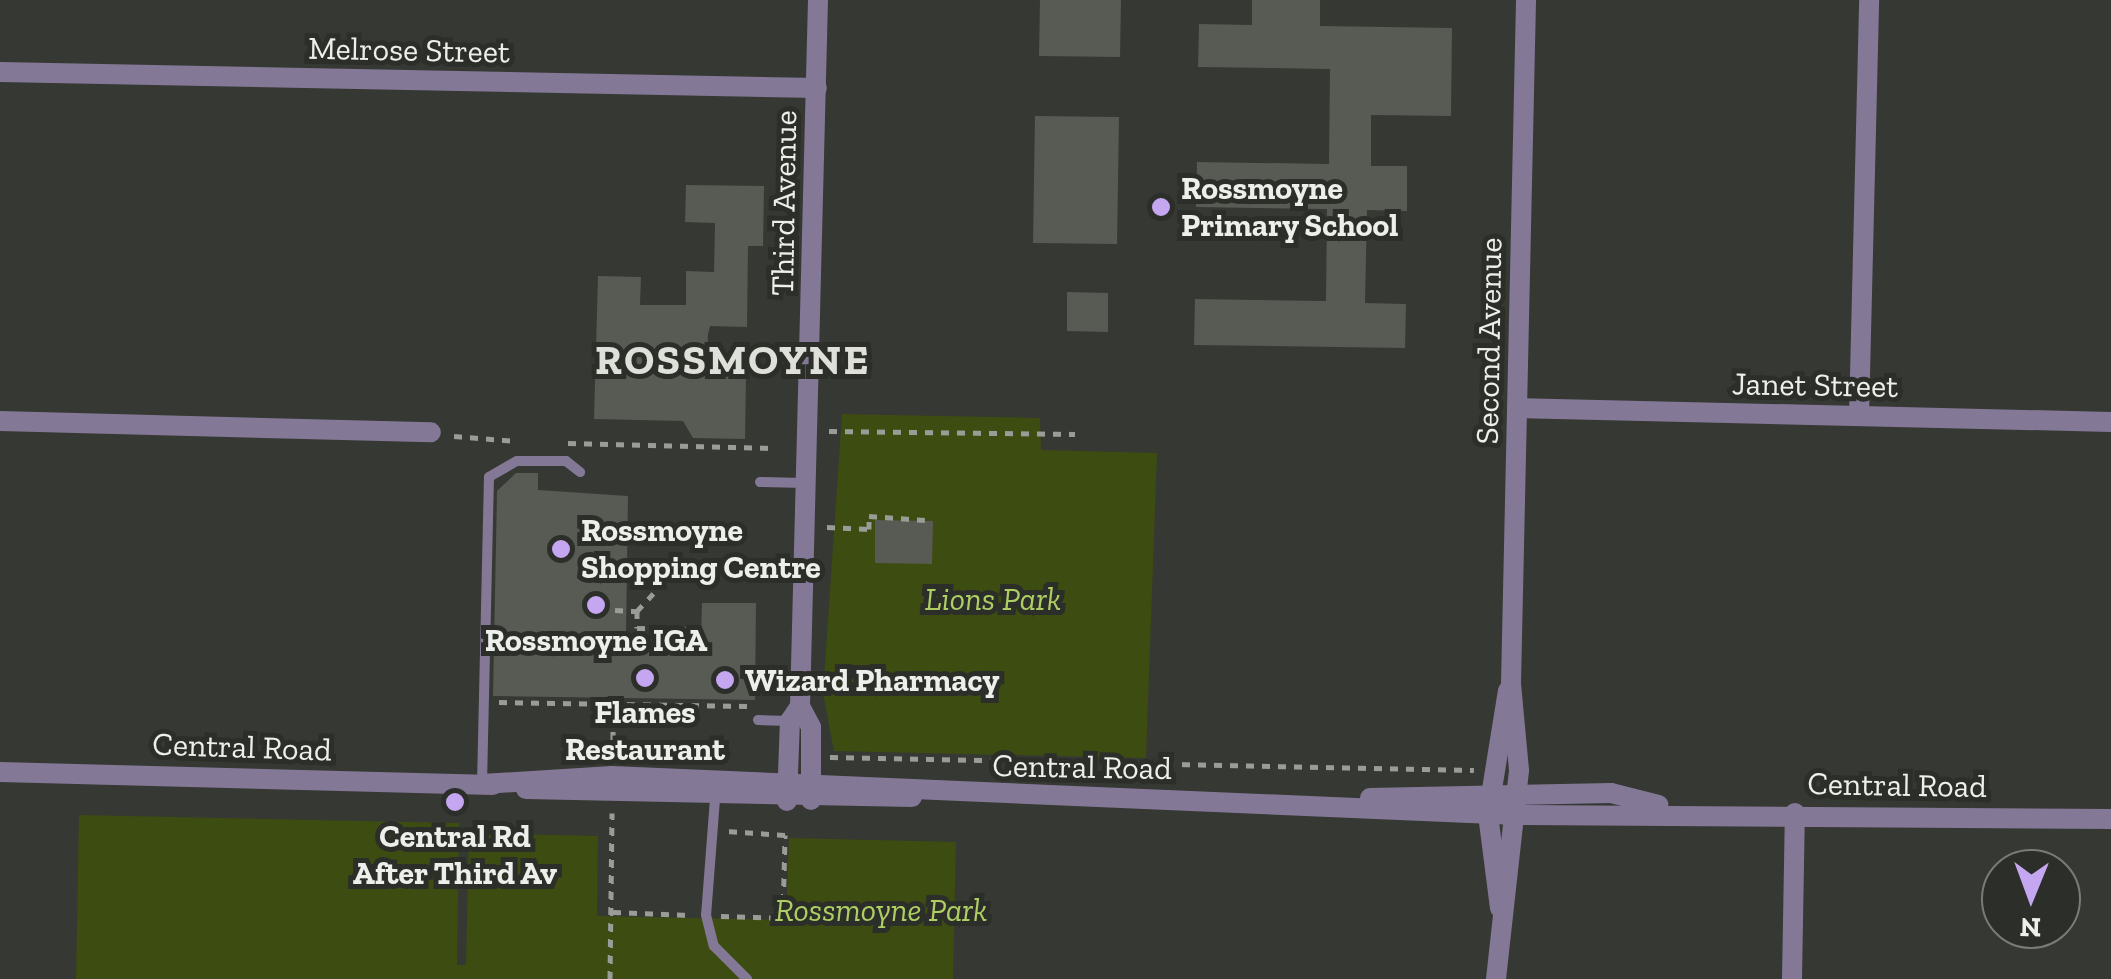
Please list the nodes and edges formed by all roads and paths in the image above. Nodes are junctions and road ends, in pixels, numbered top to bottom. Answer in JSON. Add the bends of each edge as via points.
{"nodes":[{"id":1,"x":818,"y":0,"type":"edge"},
{"id":2,"x":1526,"y":0,"type":"edge"},
{"id":3,"x":1869,"y":0,"type":"edge"},
{"id":4,"x":0,"y":72,"type":"edge"},
{"id":5,"x":816,"y":88,"type":"junction"},
{"id":6,"x":1518,"y":408,"type":"junction"},
{"id":7,"x":1859,"y":416,"type":"junction"},
{"id":8,"x":0,"y":421,"type":"edge"},
{"id":9,"x":2111,"y":422,"type":"edge"},
{"id":10,"x":828,"y":431,"type":"dead end"},
{"id":11,"x":431,"y":432,"type":"joint"},
{"id":12,"x":1076,"y":434,"type":"dead end"},
{"id":13,"x":537,"y":442,"type":"dead end"},
{"id":14,"x":557,"y":442,"type":"dead end"},
{"id":15,"x":775,"y":448,"type":"dead end"},
{"id":16,"x":580,"y":472,"type":"dead end"},
{"id":17,"x":760,"y":482,"type":"dead end"},
{"id":18,"x":804,"y":483,"type":"junction"},
{"id":19,"x":925,"y":520,"type":"dead end"},
{"id":20,"x":827,"y":527,"type":"dead end"},
{"id":21,"x":660,"y":586,"type":"dead end"},
{"id":22,"x":615,"y":610,"type":"dead end"},
{"id":23,"x":637,"y":611,"type":"junction"},
{"id":24,"x":702,"y":629,"type":"dead end"},
{"id":25,"x":1510,"y":683,"type":"junction"},
{"id":26,"x":490,"y":702,"type":"dead end"},
{"id":27,"x":614,"y":704,"type":"junction"},
{"id":28,"x":762,"y":706,"type":"dead end"},
{"id":29,"x":795,"y":714,"type":"junction"},
{"id":30,"x":758,"y":720,"type":"dead end"},
{"id":31,"x":612,"y":768,"type":"dead end"},
{"id":32,"x":0,"y":772,"type":"edge"},
{"id":33,"x":788,"y":780,"type":"junction"},
{"id":34,"x":811,"y":780,"type":"junction"},
{"id":35,"x":482,"y":784,"type":"junction"},
{"id":36,"x":1490,"y":792,"type":"junction"},
{"id":37,"x":1518,"y":792,"type":"junction"},
{"id":38,"x":940,"y":794,"type":"junction"},
{"id":39,"x":714,"y":800,"type":"junction"},
{"id":40,"x":787,"y":802,"type":"junction"},
{"id":41,"x":811,"y":802,"type":"junction"},
{"id":42,"x":1343,"y":802,"type":"junction"},
{"id":43,"x":612,"y":806,"type":"dead end"},
{"id":44,"x":1681,"y":810,"type":"junction"},
{"id":45,"x":1795,"y":813,"type":"junction"},
{"id":46,"x":1488,"y":814,"type":"junction"},
{"id":47,"x":1516,"y":815,"type":"junction"},
{"id":48,"x":2111,"y":818,"type":"edge"},
{"id":49,"x":726,"y":831,"type":"dead end"},
{"id":50,"x":1501,"y":910,"type":"junction"},
{"id":51,"x":614,"y":912,"type":"junction"},
{"id":52,"x":706,"y":915,"type":"junction"},
{"id":53,"x":610,"y":979,"type":"edge"},
{"id":54,"x":747,"y":979,"type":"edge"},
{"id":55,"x":1496,"y":979,"type":"edge"},
{"id":56,"x":1792,"y":979,"type":"edge"}],
"edges":[{"from":1,"to":5,"type":"street","name":"Third Avenue"},
{"from":2,"to":6,"type":"street","name":"Second Avenue"},
{"from":3,"to":7,"type":"street"},
{"from":4,"to":5,"type":"street","name":"Melrose Street"},
{"from":5,"to":18,"type":"street","name":"Third Avenue"},
{"from":6,"to":7,"type":"street","name":"Janet Street"},
{"from":6,"to":25,"type":"street","name":"Second Avenue"},
{"from":7,"to":9,"type":"street","name":"Janet Street"},
{"from":8,"to":11,"type":"street"},
{"from":10,"to":12,"type":"path"},
{"from":11,"to":13,"type":"path"},
{"from":14,"to":15,"type":"path"},
{"from":16,"to":35,"type":"lane","via":[[566,462],[517,461],[489,477]]},
{"from":17,"to":18,"type":"lane"},
{"from":18,"to":29,"type":"street","name":"Third Avenue"},
{"from":19,"to":20,"type":"path","via":[[869,516],[872,529]]},
{"from":21,"to":23,"type":"path"},
{"from":22,"to":23,"type":"path"},
{"from":23,"to":24,"type":"path","via":[[637,628]]},
{"from":25,"to":36,"type":"street","name":"Second Avenue"},
{"from":25,"to":37,"type":"street","name":"Second Avenue"},
{"from":26,"to":27,"type":"path"},
{"from":27,"to":28,"type":"path"},
{"from":27,"to":31,"type":"path"},
{"from":29,"to":30,"type":"lane"},
{"from":29,"to":33,"type":"street","name":"Third Avenue"},
{"from":29,"to":34,"type":"street","name":"Third Avenue","via":[[811,727]]},
{"from":32,"to":35,"type":"street","name":"Central Road"},
{"from":33,"to":34,"type":"street","name":"Central Road"},
{"from":33,"to":35,"type":"street","name":"Central Road"},
{"from":33,"to":40,"type":"street","name":"Third Avenue"},
{"from":34,"to":38,"type":"street","name":"Central Road"},
{"from":34,"to":41,"type":"street","name":"Third Avenue"},
{"from":35,"to":39,"type":"street","name":"Central Road"},
{"from":36,"to":37,"type":"street","name":"Central Road"},
{"from":36,"to":42,"type":"street","name":"Central Road"},
{"from":36,"to":46,"type":"street","name":"Second Avenue"},
{"from":37,"to":44,"type":"street","name":"Central Road","via":[[1611,793]]},
{"from":37,"to":47,"type":"street","name":"Second Avenue"},
{"from":38,"to":41,"type":"street","name":"Central Road"},
{"from":38,"to":42,"type":"street","name":"Central Road"},
{"from":39,"to":40,"type":"street","name":"Central Road"},
{"from":39,"to":52,"type":"lane"},
{"from":40,"to":41,"type":"street","name":"Central Road"},
{"from":42,"to":46,"type":"street","name":"Central Road"},
{"from":43,"to":51,"type":"path"},
{"from":44,"to":45,"type":"street","name":"Central Road"},
{"from":44,"to":47,"type":"street","name":"Central Road"},
{"from":45,"to":48,"type":"street","name":"Central Road"},
{"from":45,"to":56,"type":"street"},
{"from":46,"to":47,"type":"street","name":"Central Road"},
{"from":46,"to":50,"type":"street","name":"Second Avenue"},
{"from":47,"to":50,"type":"street","name":"Second Avenue"},
{"from":49,"to":52,"type":"path","via":[[785,836],[784,918]]},
{"from":50,"to":55,"type":"street","name":"Second Avenue"},
{"from":51,"to":52,"type":"path"},
{"from":51,"to":53,"type":"path"},
{"from":52,"to":54,"type":"lane","via":[[714,946]]}]}
